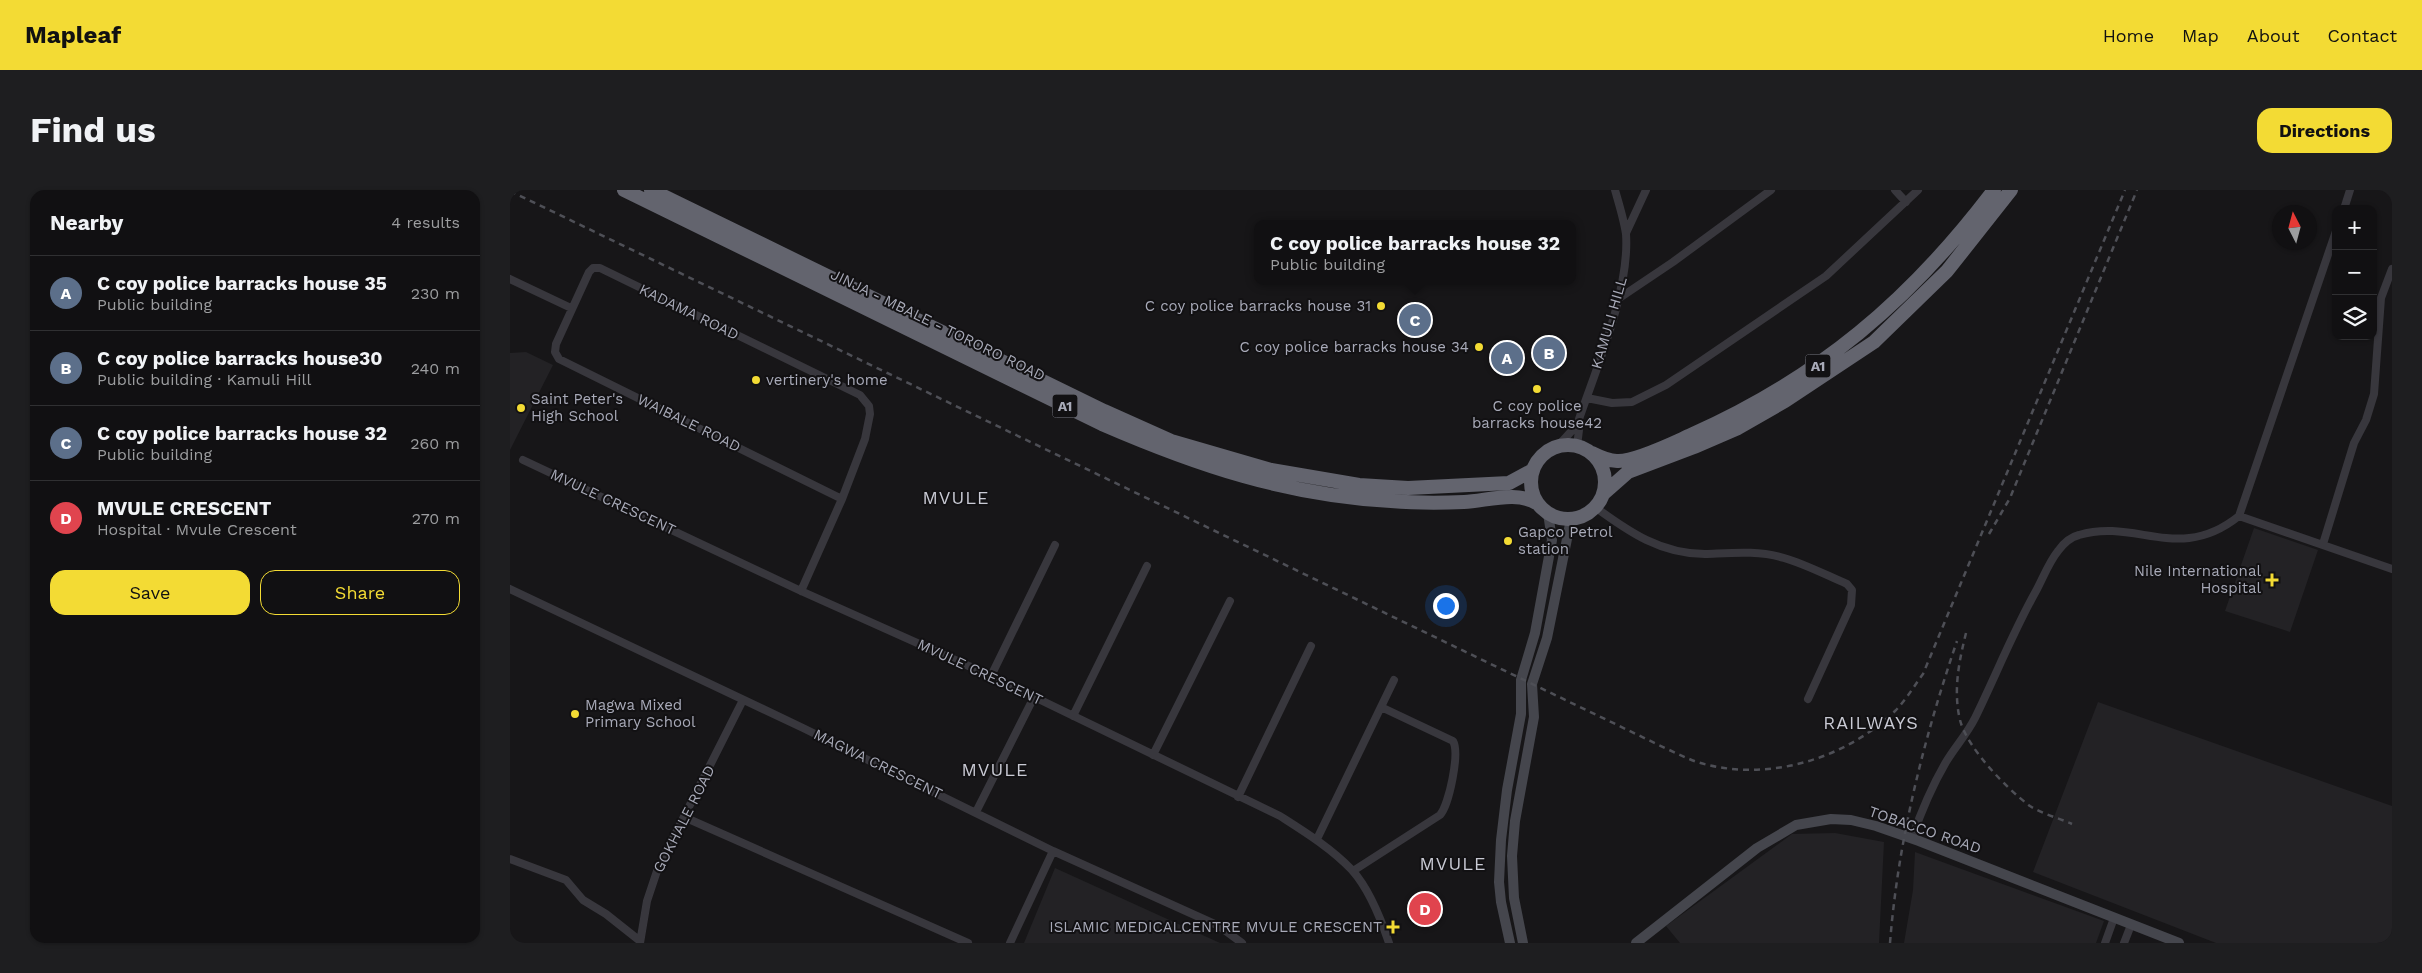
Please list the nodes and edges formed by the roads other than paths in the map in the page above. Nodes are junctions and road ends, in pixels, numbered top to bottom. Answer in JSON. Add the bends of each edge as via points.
{"nodes":[{"id":1,"x":624,"y":190,"type":"edge"},
{"id":2,"x":651,"y":190,"type":"edge"},
{"id":3,"x":1615,"y":190,"type":"edge"},
{"id":4,"x":1646,"y":190,"type":"edge"},
{"id":5,"x":1771,"y":190,"type":"edge"},
{"id":6,"x":1895,"y":190,"type":"edge"},
{"id":7,"x":1918,"y":190,"type":"edge"},
{"id":8,"x":1994,"y":190,"type":"edge"},
{"id":9,"x":2012,"y":190,"type":"edge"},
{"id":10,"x":2350,"y":190,"type":"edge"},
{"id":11,"x":1906,"y":202,"type":"junction"},
{"id":12,"x":2345,"y":205,"type":"edge"},
{"id":13,"x":1626,"y":233,"type":"junction"},
{"id":14,"x":2332,"y":243,"type":"edge"},
{"id":15,"x":2392,"y":269,"type":"edge"},
{"id":16,"x":510,"y":279,"type":"edge"},
{"id":17,"x":1618,"y":299,"type":"junction"},
{"id":18,"x":571,"y":308,"type":"junction"},
{"id":19,"x":1587,"y":398,"type":"junction"},
{"id":20,"x":1577,"y":425,"type":"junction"},
{"id":21,"x":1558,"y":446,"type":"junction"},
{"id":22,"x":1577,"y":446,"type":"junction"},
{"id":23,"x":1592,"y":454,"type":"junction"},
{"id":24,"x":522,"y":460,"type":"dead end"},
{"id":25,"x":1533,"y":470,"type":"junction"},
{"id":26,"x":1603,"y":494,"type":"junction"},
{"id":27,"x":842,"y":499,"type":"junction"},
{"id":28,"x":1595,"y":507,"type":"junction"},
{"id":29,"x":1543,"y":509,"type":"junction"},
{"id":30,"x":2239,"y":516,"type":"junction"},
{"id":31,"x":1571,"y":519,"type":"junction"},
{"id":32,"x":2323,"y":544,"type":"junction"},
{"id":33,"x":1055,"y":545,"type":"dead end"},
{"id":34,"x":1147,"y":566,"type":"dead end"},
{"id":35,"x":2392,"y":569,"type":"edge"},
{"id":36,"x":510,"y":589,"type":"edge"},
{"id":37,"x":801,"y":591,"type":"junction"},
{"id":38,"x":1230,"y":601,"type":"dead end"},
{"id":39,"x":1311,"y":646,"type":"dead end"},
{"id":40,"x":991,"y":676,"type":"junction"},
{"id":41,"x":1394,"y":680,"type":"dead end"},
{"id":42,"x":1034,"y":698,"type":"junction"},
{"id":43,"x":743,"y":700,"type":"junction"},
{"id":44,"x":1808,"y":700,"type":"dead end"},
{"id":45,"x":1381,"y":707,"type":"junction"},
{"id":46,"x":1073,"y":716,"type":"junction"},
{"id":47,"x":1152,"y":755,"type":"junction"},
{"id":48,"x":1238,"y":797,"type":"junction"},
{"id":49,"x":976,"y":812,"type":"junction"},
{"id":50,"x":684,"y":817,"type":"junction"},
{"id":51,"x":1912,"y":838,"type":"junction"},
{"id":52,"x":1317,"y":840,"type":"junction"},
{"id":53,"x":1054,"y":851,"type":"junction"},
{"id":54,"x":510,"y":859,"type":"edge"},
{"id":55,"x":1353,"y":871,"type":"junction"},
{"id":56,"x":2114,"y":918,"type":"junction"},
{"id":57,"x":2130,"y":925,"type":"junction"},
{"id":58,"x":640,"y":942,"type":"edge"},
{"id":59,"x":968,"y":943,"type":"edge"},
{"id":60,"x":1010,"y":943,"type":"edge"},
{"id":61,"x":1242,"y":943,"type":"edge"},
{"id":62,"x":1389,"y":943,"type":"edge"},
{"id":63,"x":1510,"y":943,"type":"edge"},
{"id":64,"x":1523,"y":943,"type":"edge"},
{"id":65,"x":1636,"y":943,"type":"edge"},
{"id":66,"x":2105,"y":943,"type":"edge"},
{"id":67,"x":2124,"y":943,"type":"edge"},
{"id":68,"x":2179,"y":943,"type":"edge"}],
"edges":[{"from":1,"to":29,"type":"highway","name":"JINJA - MBALE - TORORO ROAD","number":"A1","via":[[1102,424],[1171,454],[1269,484],[1362,500],[1464,502],[1514,497],[1531,499]]},
{"from":2,"to":25,"type":"highway","name":"JINJA - MBALE - TORORO ROAD","number":"A1","via":[[1171,441],[1271,470],[1359,486],[1408,488],[1509,483]]},
{"from":3,"to":13,"type":"street","name":"KAMULI HILL"},
{"from":4,"to":13,"type":"street"},
{"from":5,"to":17,"type":"street"},
{"from":6,"to":11,"type":"street"},
{"from":7,"to":11,"type":"street"},
{"from":8,"to":23,"type":"highway","number":"A1","via":[[1928,270],[1861,332],[1820,364],[1758,402],[1667,445],[1624,461],[1610,461]]},
{"from":9,"to":26,"type":"highway","number":"A1","via":[[1947,272],[1874,342],[1785,402],[1738,428],[1628,472]]},
{"from":10,"to":12,"type":"street"},
{"from":11,"to":19,"type":"street","via":[[1826,276],[1658,389],[1627,403]]},
{"from":13,"to":17,"type":"street","name":"KAMULI HILL","via":[[1626,257]]},
{"from":14,"to":30,"type":"street"},
{"from":15,"to":32,"type":"street","via":[[2381,298],[2374,394],[2354,443]]},
{"from":16,"to":18,"type":"street"},
{"from":17,"to":19,"type":"street","name":"KAMULI HILL"},
{"from":18,"to":27,"type":"street","name":"WAIBALE ROAD","via":[[555,348],[559,359]]},
{"from":18,"to":27,"type":"street","name":"KADAMA ROAD","via":[[589,272],[600,268],[860,395],[868,406],[870,422]]},
{"from":19,"to":20,"type":"street","name":"KAMULI HILL"},
{"from":20,"to":21,"type":"street","name":"KAMULI HILL"},
{"from":20,"to":22,"type":"street","name":"KAMULI HILL"},
{"from":21,"to":22,"type":"highway","number":"A1"},
{"from":21,"to":25,"type":"highway","number":"A1","via":[[1543,455]]},
{"from":22,"to":23,"type":"highway","number":"A1"},
{"from":23,"to":26,"type":"highway","via":[[1605,476]]},
{"from":24,"to":37,"type":"street","name":"MVULE CRESCENT"},
{"from":25,"to":29,"type":"highway","via":[[1532,493]]},
{"from":26,"to":28,"type":"highway","number":"A1"},
{"from":27,"to":37,"type":"street"},
{"from":28,"to":31,"type":"highway"},
{"from":28,"to":44,"type":"street","via":[[1643,540],[1660,547],[1692,553],[1749,552],[1784,558],[1847,584],[1852,590],[1851,604]]},
{"from":29,"to":31,"type":"highway","number":"A1","via":[[1559,518]]},
{"from":29,"to":63,"type":"street","via":[[1552,540],[1535,633],[1521,680],[1521,714],[1500,849],[1500,902]]},
{"from":30,"to":32,"type":"street"},
{"from":30,"to":51,"type":"street","via":[[2212,534],[2197,537],[2167,539],[2092,532],[2065,543],[2028,606],[1974,719],[1946,762]]},
{"from":31,"to":64,"type":"street","via":[[1546,638],[1532,684],[1534,717],[1515,821],[1512,856],[1514,898]]},
{"from":32,"to":35,"type":"street"},
{"from":33,"to":40,"type":"street"},
{"from":34,"to":46,"type":"street"},
{"from":36,"to":43,"type":"street","name":"MAGWA CRESCENT"},
{"from":37,"to":40,"type":"street","name":"MVULE CRESCENT"},
{"from":38,"to":47,"type":"street"},
{"from":39,"to":48,"type":"street"},
{"from":40,"to":42,"type":"street","name":"MVULE CRESCENT"},
{"from":41,"to":45,"type":"street"},
{"from":42,"to":46,"type":"street","name":"MVULE CRESCENT"},
{"from":42,"to":49,"type":"street"},
{"from":43,"to":49,"type":"street","name":"MAGWA CRESCENT"},
{"from":43,"to":50,"type":"street","name":"GOKHALE ROAD"},
{"from":45,"to":52,"type":"street"},
{"from":45,"to":55,"type":"street","via":[[1453,741],[1456,750],[1452,780],[1440,815]]},
{"from":46,"to":47,"type":"street","name":"MVULE CRESCENT"},
{"from":47,"to":48,"type":"street","name":"MVULE CRESCENT"},
{"from":48,"to":52,"type":"street","name":"MVULE CRESCENT","via":[[1280,816]]},
{"from":49,"to":53,"type":"street","name":"MAGWA CRESCENT"},
{"from":50,"to":58,"type":"street","name":"GOKHALE ROAD","via":[[658,868],[647,900]]},
{"from":50,"to":59,"type":"street"},
{"from":51,"to":56,"type":"street","name":"TOBACCO ROAD"},
{"from":51,"to":65,"type":"street","name":"TOBACCO ROAD","via":[[1851,820],[1832,819],[1796,825],[1757,848]]},
{"from":52,"to":55,"type":"street","name":"MVULE CRESCENT"},
{"from":53,"to":60,"type":"street"},
{"from":53,"to":61,"type":"street","name":"MAGWA CRESCENT","via":[[1219,926]]},
{"from":54,"to":58,"type":"street","via":[[566,880],[583,900]]},
{"from":55,"to":62,"type":"street","name":"MVULE CRESCENT"},
{"from":56,"to":57,"type":"street","name":"TOBACCO ROAD"},
{"from":56,"to":66,"type":"street"},
{"from":57,"to":67,"type":"street"},
{"from":57,"to":68,"type":"street","name":"TOBACCO ROAD"}]}
